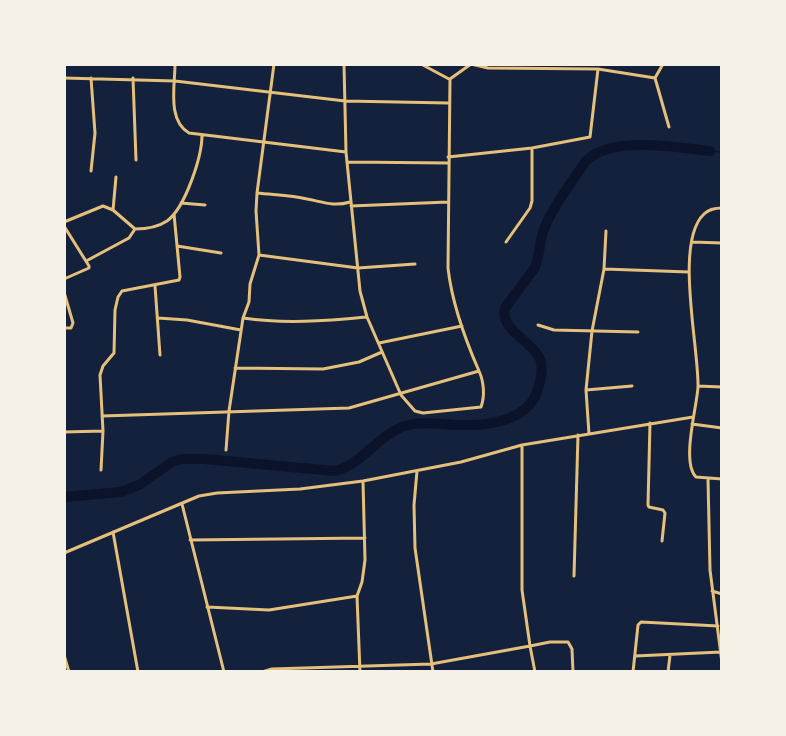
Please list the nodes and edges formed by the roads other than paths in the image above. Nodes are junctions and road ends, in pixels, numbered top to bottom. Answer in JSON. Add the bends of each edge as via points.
{"nodes":[{"id":1,"x":175,"y":64,"type":"edge"},
{"id":2,"x":274,"y":64,"type":"edge"},
{"id":3,"x":344,"y":64,"type":"edge"},
{"id":4,"x":421,"y":64,"type":"edge"},
{"id":5,"x":471,"y":64,"type":"edge"},
{"id":6,"x":663,"y":64,"type":"edge"},
{"id":7,"x":598,"y":69,"type":"junction"},
{"id":8,"x":64,"y":78,"type":"edge"},
{"id":9,"x":91,"y":78,"type":"junction"},
{"id":10,"x":133,"y":78,"type":"junction"},
{"id":11,"x":655,"y":78,"type":"junction"},
{"id":12,"x":450,"y":79,"type":"junction"},
{"id":13,"x":175,"y":81,"type":"junction"},
{"id":14,"x":270,"y":93,"type":"junction"},
{"id":15,"x":345,"y":101,"type":"junction"},
{"id":16,"x":449,"y":103,"type":"junction"},
{"id":17,"x":669,"y":127,"type":"dead end"},
{"id":18,"x":202,"y":135,"type":"junction"},
{"id":19,"x":263,"y":142,"type":"junction"},
{"id":20,"x":532,"y":148,"type":"junction"},
{"id":21,"x":346,"y":152,"type":"junction"},
{"id":22,"x":448,"y":157,"type":"junction"},
{"id":23,"x":136,"y":160,"type":"dead end"},
{"id":24,"x":348,"y":162,"type":"junction"},
{"id":25,"x":448,"y":163,"type":"junction"},
{"id":26,"x":91,"y":171,"type":"dead end"},
{"id":27,"x":116,"y":177,"type":"dead end"},
{"id":28,"x":258,"y":193,"type":"junction"},
{"id":29,"x":181,"y":202,"type":"junction"},
{"id":30,"x":449,"y":202,"type":"junction"},
{"id":31,"x":351,"y":204,"type":"junction"},
{"id":32,"x":205,"y":205,"type":"dead end"},
{"id":33,"x":722,"y":208,"type":"edge"},
{"id":34,"x":113,"y":210,"type":"junction"},
{"id":35,"x":174,"y":214,"type":"junction"},
{"id":36,"x":64,"y":224,"type":"edge"},
{"id":37,"x":135,"y":229,"type":"junction"},
{"id":38,"x":606,"y":231,"type":"dead end"},
{"id":39,"x":506,"y":242,"type":"dead end"},
{"id":40,"x":692,"y":242,"type":"junction"},
{"id":41,"x":722,"y":243,"type":"edge"},
{"id":42,"x":177,"y":246,"type":"junction"},
{"id":43,"x":221,"y":253,"type":"dead end"},
{"id":44,"x":259,"y":255,"type":"junction"},
{"id":45,"x":87,"y":261,"type":"junction"},
{"id":46,"x":415,"y":264,"type":"dead end"},
{"id":47,"x":358,"y":268,"type":"junction"},
{"id":48,"x":604,"y":269,"type":"junction"},
{"id":49,"x":689,"y":272,"type":"junction"},
{"id":50,"x":64,"y":279,"type":"edge"},
{"id":51,"x":155,"y":286,"type":"junction"},
{"id":52,"x":64,"y":292,"type":"edge"},
{"id":53,"x":367,"y":317,"type":"junction"},
{"id":54,"x":158,"y":318,"type":"junction"},
{"id":55,"x":243,"y":318,"type":"junction"},
{"id":56,"x":538,"y":325,"type":"dead end"},
{"id":57,"x":462,"y":326,"type":"junction"},
{"id":58,"x":64,"y":328,"type":"edge"},
{"id":59,"x":241,"y":330,"type":"junction"},
{"id":60,"x":592,"y":331,"type":"junction"},
{"id":61,"x":638,"y":332,"type":"dead end"},
{"id":62,"x":379,"y":343,"type":"junction"},
{"id":63,"x":382,"y":352,"type":"junction"},
{"id":64,"x":160,"y":355,"type":"dead end"},
{"id":65,"x":235,"y":368,"type":"junction"},
{"id":66,"x":479,"y":371,"type":"junction"},
{"id":67,"x":632,"y":386,"type":"dead end"},
{"id":68,"x":698,"y":386,"type":"junction"},
{"id":69,"x":722,"y":387,"type":"edge"},
{"id":70,"x":586,"y":390,"type":"junction"},
{"id":71,"x":401,"y":395,"type":"junction"},
{"id":72,"x":229,"y":411,"type":"junction"},
{"id":73,"x":102,"y":416,"type":"junction"},
{"id":74,"x":693,"y":417,"type":"junction"},
{"id":75,"x":650,"y":423,"type":"junction"},
{"id":76,"x":692,"y":424,"type":"junction"},
{"id":77,"x":722,"y":428,"type":"edge"},
{"id":78,"x":103,"y":431,"type":"junction"},
{"id":79,"x":64,"y":432,"type":"edge"},
{"id":80,"x":589,"y":434,"type":"junction"},
{"id":81,"x":578,"y":435,"type":"junction"},
{"id":82,"x":522,"y":445,"type":"junction"},
{"id":83,"x":226,"y":450,"type":"dead end"},
{"id":84,"x":101,"y":470,"type":"dead end"},
{"id":85,"x":417,"y":471,"type":"junction"},
{"id":86,"x":708,"y":479,"type":"junction"},
{"id":87,"x":722,"y":479,"type":"edge"},
{"id":88,"x":363,"y":481,"type":"junction"},
{"id":89,"x":182,"y":504,"type":"junction"},
{"id":90,"x":113,"y":532,"type":"junction"},
{"id":91,"x":365,"y":538,"type":"junction"},
{"id":92,"x":190,"y":540,"type":"junction"},
{"id":93,"x":662,"y":541,"type":"dead end"},
{"id":94,"x":64,"y":553,"type":"edge"},
{"id":95,"x":574,"y":576,"type":"dead end"},
{"id":96,"x":712,"y":590,"type":"junction"},
{"id":97,"x":722,"y":594,"type":"edge"},
{"id":98,"x":357,"y":596,"type":"junction"},
{"id":99,"x":207,"y":607,"type":"junction"},
{"id":100,"x":718,"y":626,"type":"junction"},
{"id":101,"x":530,"y":646,"type":"junction"},
{"id":102,"x":721,"y":652,"type":"edge"},
{"id":103,"x":64,"y":655,"type":"edge"},
{"id":104,"x":670,"y":655,"type":"junction"},
{"id":105,"x":635,"y":656,"type":"junction"},
{"id":106,"x":722,"y":663,"type":"edge"},
{"id":107,"x":431,"y":664,"type":"junction"},
{"id":108,"x":359,"y":666,"type":"junction"},
{"id":109,"x":300,"y":670,"type":"edge"},
{"id":110,"x":69,"y":672,"type":"edge"},
{"id":111,"x":138,"y":672,"type":"edge"},
{"id":112,"x":224,"y":672,"type":"edge"},
{"id":113,"x":262,"y":672,"type":"edge"},
{"id":114,"x":360,"y":672,"type":"edge"},
{"id":115,"x":433,"y":672,"type":"edge"},
{"id":116,"x":535,"y":672,"type":"edge"},
{"id":117,"x":573,"y":672,"type":"edge"},
{"id":118,"x":633,"y":672,"type":"edge"},
{"id":119,"x":668,"y":672,"type":"edge"}],
"edges":[{"from":1,"to":13,"type":"street"},
{"from":2,"to":14,"type":"street"},
{"from":3,"to":15,"type":"street"},
{"from":4,"to":12,"type":"street"},
{"from":5,"to":7,"type":"street","via":[[488,68]]},
{"from":5,"to":12,"type":"street"},
{"from":6,"to":11,"type":"street"},
{"from":7,"to":11,"type":"street"},
{"from":7,"to":20,"type":"street","via":[[590,137]]},
{"from":8,"to":9,"type":"street"},
{"from":9,"to":10,"type":"street"},
{"from":9,"to":26,"type":"street","via":[[95,133]]},
{"from":10,"to":13,"type":"street"},
{"from":10,"to":23,"type":"street"},
{"from":11,"to":17,"type":"street"},
{"from":12,"to":16,"type":"street"},
{"from":13,"to":14,"type":"street"},
{"from":13,"to":18,"type":"street","via":[[177,122],[189,133]]},
{"from":14,"to":15,"type":"street"},
{"from":14,"to":19,"type":"street"},
{"from":15,"to":16,"type":"street"},
{"from":15,"to":21,"type":"street"},
{"from":16,"to":22,"type":"street"},
{"from":18,"to":19,"type":"street"},
{"from":18,"to":29,"type":"street","via":[[200,157]]},
{"from":19,"to":21,"type":"street"},
{"from":19,"to":28,"type":"street"},
{"from":20,"to":22,"type":"street"},
{"from":20,"to":39,"type":"street","via":[[532,201]]},
{"from":21,"to":24,"type":"street"},
{"from":22,"to":25,"type":"street"},
{"from":24,"to":25,"type":"street"},
{"from":24,"to":31,"type":"street"},
{"from":25,"to":30,"type":"street"},
{"from":27,"to":34,"type":"street"},
{"from":28,"to":31,"type":"street","via":[[306,198],[328,205]]},
{"from":28,"to":44,"type":"street"},
{"from":29,"to":32,"type":"street"},
{"from":29,"to":35,"type":"street"},
{"from":30,"to":31,"type":"street"},
{"from":30,"to":57,"type":"street","via":[[448,268]]},
{"from":31,"to":47,"type":"street"},
{"from":33,"to":40,"type":"street","via":[[706,211]]},
{"from":34,"to":36,"type":"street","via":[[99,206]]},
{"from":34,"to":37,"type":"street"},
{"from":35,"to":37,"type":"street","via":[[156,226]]},
{"from":35,"to":42,"type":"street"},
{"from":36,"to":45,"type":"street"},
{"from":37,"to":45,"type":"street","via":[[129,238]]},
{"from":38,"to":48,"type":"street"},
{"from":40,"to":41,"type":"street"},
{"from":40,"to":49,"type":"street"},
{"from":42,"to":43,"type":"street"},
{"from":42,"to":51,"type":"street","via":[[179,280]]},
{"from":44,"to":47,"type":"street"},
{"from":44,"to":55,"type":"street"},
{"from":45,"to":50,"type":"street","via":[[89,268]]},
{"from":46,"to":47,"type":"street"},
{"from":47,"to":53,"type":"street"},
{"from":48,"to":49,"type":"street"},
{"from":48,"to":60,"type":"street"},
{"from":49,"to":68,"type":"street"},
{"from":51,"to":54,"type":"street"},
{"from":51,"to":73,"type":"street","via":[[122,291],[118,297],[114,353],[100,375]]},
{"from":52,"to":58,"type":"street","via":[[73,323]]},
{"from":53,"to":55,"type":"street","via":[[295,322]]},
{"from":53,"to":62,"type":"street"},
{"from":54,"to":59,"type":"street"},
{"from":54,"to":64,"type":"street"},
{"from":55,"to":59,"type":"street"},
{"from":56,"to":60,"type":"street","via":[[554,330]]},
{"from":57,"to":62,"type":"street"},
{"from":57,"to":66,"type":"street"},
{"from":59,"to":65,"type":"street"},
{"from":60,"to":61,"type":"street"},
{"from":60,"to":70,"type":"street"},
{"from":62,"to":63,"type":"street"},
{"from":63,"to":65,"type":"street","via":[[359,362],[323,369]]},
{"from":63,"to":71,"type":"street"},
{"from":65,"to":72,"type":"street"},
{"from":66,"to":71,"type":"street"},
{"from":66,"to":71,"type":"street","via":[[483,379],[481,407],[423,413],[415,411]]},
{"from":67,"to":70,"type":"street"},
{"from":68,"to":69,"type":"street"},
{"from":68,"to":74,"type":"street"},
{"from":70,"to":80,"type":"street"},
{"from":71,"to":72,"type":"street","via":[[349,408]]},
{"from":72,"to":73,"type":"street"},
{"from":72,"to":83,"type":"street"},
{"from":73,"to":78,"type":"street"},
{"from":74,"to":75,"type":"street"},
{"from":74,"to":76,"type":"street"},
{"from":75,"to":80,"type":"street"},
{"from":75,"to":93,"type":"street","via":[[648,505],[665,513]]},
{"from":76,"to":77,"type":"street"},
{"from":76,"to":86,"type":"street","via":[[693,475]]},
{"from":78,"to":79,"type":"street"},
{"from":78,"to":84,"type":"street"},
{"from":80,"to":81,"type":"street"},
{"from":81,"to":82,"type":"street"},
{"from":81,"to":95,"type":"street"},
{"from":82,"to":85,"type":"street"},
{"from":82,"to":101,"type":"street","via":[[522,590]]},
{"from":85,"to":88,"type":"street"},
{"from":85,"to":107,"type":"street","via":[[415,548]]},
{"from":86,"to":87,"type":"street"},
{"from":86,"to":96,"type":"street"},
{"from":88,"to":89,"type":"street","via":[[217,493]]},
{"from":88,"to":91,"type":"street"},
{"from":89,"to":90,"type":"street"},
{"from":89,"to":92,"type":"street"},
{"from":90,"to":94,"type":"street"},
{"from":90,"to":111,"type":"street"},
{"from":91,"to":92,"type":"street"},
{"from":91,"to":98,"type":"street","via":[[362,582]]},
{"from":92,"to":99,"type":"street"},
{"from":96,"to":97,"type":"street"},
{"from":96,"to":100,"type":"street"},
{"from":98,"to":99,"type":"street","via":[[269,609]]},
{"from":98,"to":108,"type":"street"},
{"from":99,"to":112,"type":"street"},
{"from":100,"to":102,"type":"street"},
{"from":100,"to":105,"type":"street","via":[[640,622]]},
{"from":101,"to":107,"type":"street"},
{"from":101,"to":116,"type":"street"},
{"from":101,"to":117,"type":"street","via":[[568,642]]},
{"from":102,"to":104,"type":"street"},
{"from":102,"to":106,"type":"street"},
{"from":103,"to":110,"type":"street"},
{"from":104,"to":105,"type":"street"},
{"from":104,"to":119,"type":"street"},
{"from":105,"to":118,"type":"street"},
{"from":107,"to":108,"type":"street"},
{"from":107,"to":115,"type":"street"},
{"from":108,"to":109,"type":"street"},
{"from":108,"to":114,"type":"street"},
{"from":109,"to":113,"type":"street"}]}
